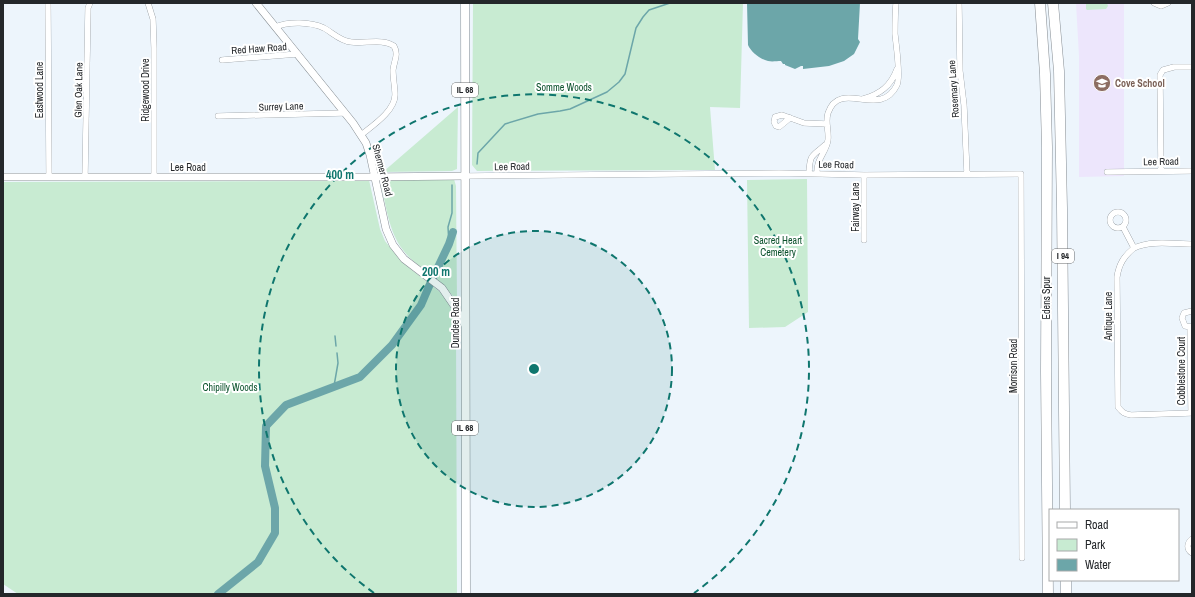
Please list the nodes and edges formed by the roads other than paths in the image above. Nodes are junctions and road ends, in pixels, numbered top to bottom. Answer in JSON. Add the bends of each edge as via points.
{"nodes":[{"id":1,"x":48,"y":3,"type":"edge"},
{"id":2,"x":90,"y":3,"type":"edge"},
{"id":3,"x":148,"y":3,"type":"edge"},
{"id":4,"x":256,"y":3,"type":"edge"},
{"id":5,"x":465,"y":3,"type":"edge"},
{"id":6,"x":896,"y":3,"type":"edge"},
{"id":7,"x":959,"y":3,"type":"edge"},
{"id":8,"x":1040,"y":3,"type":"edge"},
{"id":9,"x":1053,"y":3,"type":"edge"},
{"id":10,"x":1154,"y":3,"type":"edge"},
{"id":11,"x":1168,"y":3,"type":"edge"},
{"id":12,"x":275,"y":27,"type":"junction"},
{"id":13,"x":298,"y":54,"type":"junction"},
{"id":14,"x":222,"y":60,"type":"dead end"},
{"id":15,"x":1192,"y":67,"type":"edge"},
{"id":16,"x":345,"y":113,"type":"junction"},
{"id":17,"x":218,"y":116,"type":"dead end"},
{"id":18,"x":790,"y":118,"type":"dead end"},
{"id":19,"x":827,"y":124,"type":"junction"},
{"id":20,"x":361,"y":135,"type":"junction"},
{"id":21,"x":827,"y":144,"type":"junction"},
{"id":22,"x":1161,"y":171,"type":"junction"},
{"id":23,"x":1192,"y":171,"type":"edge"},
{"id":24,"x":1107,"y":172,"type":"dead end"},
{"id":25,"x":809,"y":173,"type":"junction"},
{"id":26,"x":817,"y":174,"type":"junction"},
{"id":27,"x":967,"y":174,"type":"junction"},
{"id":28,"x":1021,"y":174,"type":"joint"},
{"id":29,"x":864,"y":175,"type":"junction"},
{"id":30,"x":465,"y":176,"type":"junction"},
{"id":31,"x":3,"y":177,"type":"edge"},
{"id":32,"x":48,"y":177,"type":"junction"},
{"id":33,"x":85,"y":177,"type":"junction"},
{"id":34,"x":154,"y":177,"type":"junction"},
{"id":35,"x":375,"y":177,"type":"junction"},
{"id":36,"x":1123,"y":227,"type":"dead end"},
{"id":37,"x":864,"y":240,"type":"dead end"},
{"id":38,"x":1192,"y":244,"type":"edge"},
{"id":39,"x":1134,"y":248,"type":"junction"},
{"id":40,"x":1192,"y":311,"type":"edge"},
{"id":41,"x":465,"y":324,"type":"junction"},
{"id":42,"x":1191,"y":327,"type":"edge"},
{"id":43,"x":1191,"y":413,"type":"edge"},
{"id":44,"x":1065,"y":509,"type":"edge"},
{"id":45,"x":1192,"y":539,"type":"edge"},
{"id":46,"x":1192,"y":553,"type":"edge"},
{"id":47,"x":1022,"y":558,"type":"dead end"},
{"id":48,"x":1066,"y":581,"type":"edge"},
{"id":49,"x":466,"y":594,"type":"edge"},
{"id":50,"x":1048,"y":594,"type":"edge"},
{"id":51,"x":1066,"y":594,"type":"edge"}],
"edges":[{"from":1,"to":32,"type":"street","name":"Eastwood Lane"},
{"from":2,"to":33,"type":"street","name":"Glen Oak Lane"},
{"from":3,"to":34,"type":"street","name":"Ridgewood Drive","via":[[153,18]]},
{"from":4,"to":12,"type":"street","name":"Shermer Road"},
{"from":5,"to":30,"type":"main road","name":"Dundee Road","number":"IL 68"},
{"from":6,"to":19,"type":"street","via":[[898,82],[890,95],[876,101],[842,98],[834,103],[828,114]]},
{"from":7,"to":27,"type":"street","name":"Rosemary Lane","via":[[960,71]]},
{"from":8,"to":50,"type":"highway","name":"Edens Spur","number":"I 94","via":[[1047,147]]},
{"from":9,"to":44,"type":"highway","name":"Edens Spur","number":"I 94","via":[[1059,71],[1062,186]]},
{"from":10,"to":11,"type":"street","via":[[1161,6]]},
{"from":12,"to":13,"type":"street","name":"Shermer Road"},
{"from":12,"to":20,"type":"street","via":[[287,24],[311,25],[324,28],[346,41],[387,42],[394,46],[394,101],[381,119]]},
{"from":13,"to":14,"type":"street","name":"Red Haw Road"},
{"from":13,"to":16,"type":"street","name":"Shermer Road"},
{"from":15,"to":22,"type":"street","via":[[1174,67],[1163,70],[1160,75]]},
{"from":16,"to":17,"type":"street","name":"Surrey Lane"},
{"from":16,"to":20,"type":"street","name":"Shermer Road"},
{"from":18,"to":19,"type":"street","via":[[809,124]]},
{"from":19,"to":21,"type":"street"},
{"from":20,"to":35,"type":"street","name":"Shermer Road","via":[[370,155]]},
{"from":21,"to":25,"type":"street","via":[[812,155]]},
{"from":21,"to":26,"type":"street","via":[[818,160]]},
{"from":22,"to":23,"type":"street","name":"Lee Road"},
{"from":22,"to":24,"type":"street","name":"Lee Road"},
{"from":25,"to":26,"type":"street","name":"Lee Road"},
{"from":25,"to":30,"type":"street","name":"Lee Road"},
{"from":26,"to":29,"type":"street","name":"Lee Road"},
{"from":27,"to":28,"type":"street","name":"Lee Road"},
{"from":27,"to":29,"type":"street","name":"Lee Road"},
{"from":28,"to":47,"type":"street","name":"Morrison Road"},
{"from":29,"to":37,"type":"street","name":"Fairway Lane"},
{"from":30,"to":35,"type":"street","name":"Lee Road"},
{"from":30,"to":41,"type":"main road","name":"Dundee Road","number":"IL 68"},
{"from":31,"to":32,"type":"street","name":"Lee Road"},
{"from":32,"to":33,"type":"street","name":"Lee Road"},
{"from":33,"to":34,"type":"street","name":"Lee Road"},
{"from":34,"to":35,"type":"street","name":"Lee Road"},
{"from":35,"to":41,"type":"street","name":"Shermer Road","via":[[386,229],[393,245],[404,259],[442,288]]},
{"from":36,"to":39,"type":"street"},
{"from":38,"to":39,"type":"street","via":[[1151,244]]},
{"from":39,"to":43,"type":"street","name":"Antique Lane","via":[[1123,258],[1116,276],[1118,407],[1125,414],[1131,415]]},
{"from":40,"to":42,"type":"street","name":"Cobblestone Court","via":[[1184,313],[1182,318],[1183,324]]},
{"from":41,"to":49,"type":"main road","name":"Dundee Road","number":"IL 68"},
{"from":42,"to":43,"type":"street","name":"Cobblestone Court"},
{"from":45,"to":46,"type":"street","via":[[1188,546]]},
{"from":48,"to":51,"type":"highway"}]}
